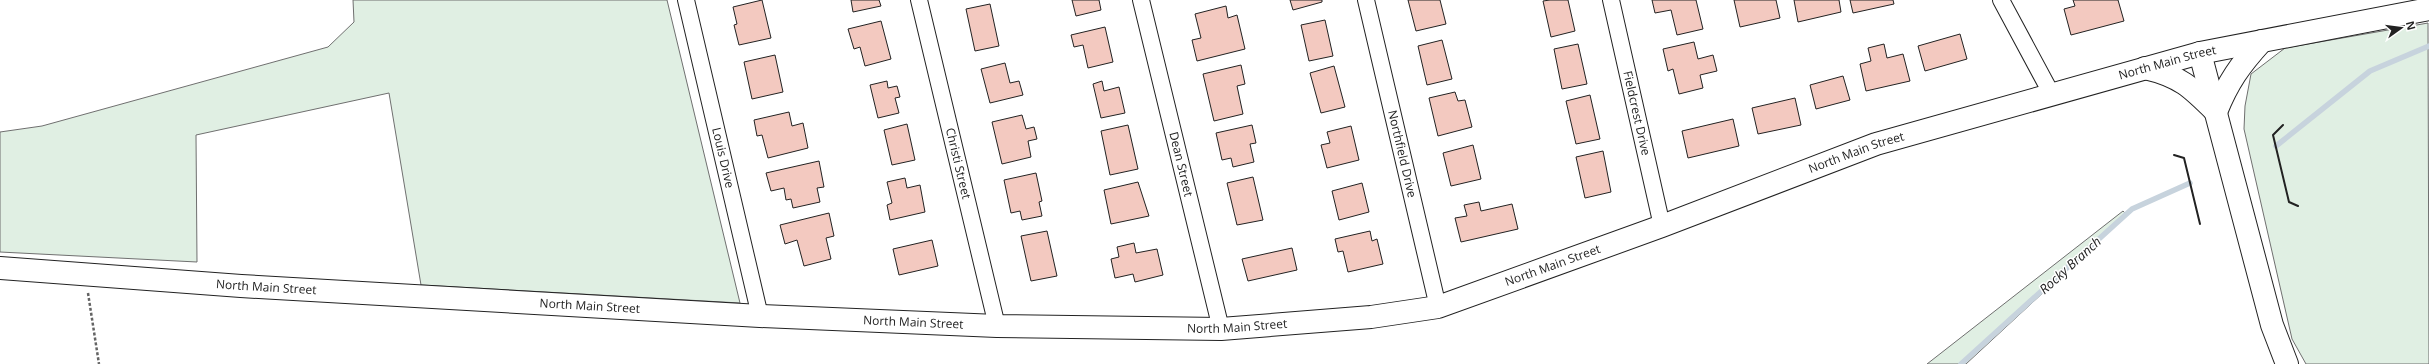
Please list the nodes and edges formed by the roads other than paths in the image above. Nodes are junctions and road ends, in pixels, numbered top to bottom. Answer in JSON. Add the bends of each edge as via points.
{"nodes":[{"id":1,"x":686,"y":0,"type":"edge"},
{"id":2,"x":919,"y":0,"type":"edge"},
{"id":3,"x":1141,"y":0,"type":"edge"},
{"id":4,"x":1366,"y":0,"type":"edge"},
{"id":5,"x":1611,"y":0,"type":"edge"},
{"id":6,"x":2001,"y":0,"type":"edge"},
{"id":7,"x":2429,"y":9,"type":"edge"},
{"id":8,"x":2262,"y":41,"type":"junction"},
{"id":9,"x":2200,"y":53,"type":"junction"},
{"id":10,"x":2145,"y":68,"type":"junction"},
{"id":11,"x":2051,"y":93,"type":"junction"},
{"id":12,"x":2216,"y":112,"type":"junction"},
{"id":13,"x":1662,"y":226,"type":"junction"},
{"id":14,"x":0,"y":268,"type":"edge"},
{"id":15,"x":1438,"y":307,"type":"junction"},
{"id":16,"x":760,"y":316,"type":"junction"},
{"id":17,"x":996,"y":326,"type":"junction"},
{"id":18,"x":1221,"y":329,"type":"junction"},
{"id":19,"x":2287,"y":364,"type":"edge"}],
"edges":[{"from":1,"to":16,"type":"street","name":"Louis Drive"},
{"from":2,"to":17,"type":"street","name":"Christi Street"},
{"from":3,"to":18,"type":"street","name":"Dean Street"},
{"from":4,"to":15,"type":"street","name":"Northfield Drive"},
{"from":5,"to":13,"type":"street","name":"Fieldcrest Drive"},
{"from":6,"to":11,"type":"street"},
{"from":7,"to":8,"type":"street","name":"North Main Street"},
{"from":8,"to":9,"type":"street","name":"North Main Street"},
{"from":8,"to":12,"type":"street","via":[[2241,63]]},
{"from":9,"to":10,"type":"street","name":"North Main Street"},
{"from":9,"to":12,"type":"street"},
{"from":10,"to":11,"type":"street","name":"North Main Street"},
{"from":10,"to":12,"type":"street","via":[[2169,73],[2189,86]]},
{"from":11,"to":13,"type":"street","name":"North Main Street","via":[[1876,144]]},
{"from":12,"to":19,"type":"street","via":[[2272,325]]},
{"from":13,"to":15,"type":"street","name":"North Main Street"},
{"from":14,"to":16,"type":"street","name":"North Main Street"},
{"from":15,"to":18,"type":"street","name":"North Main Street","via":[[1371,318]]},
{"from":16,"to":17,"type":"street","name":"North Main Street"},
{"from":17,"to":18,"type":"street","name":"North Main Street"}]}
